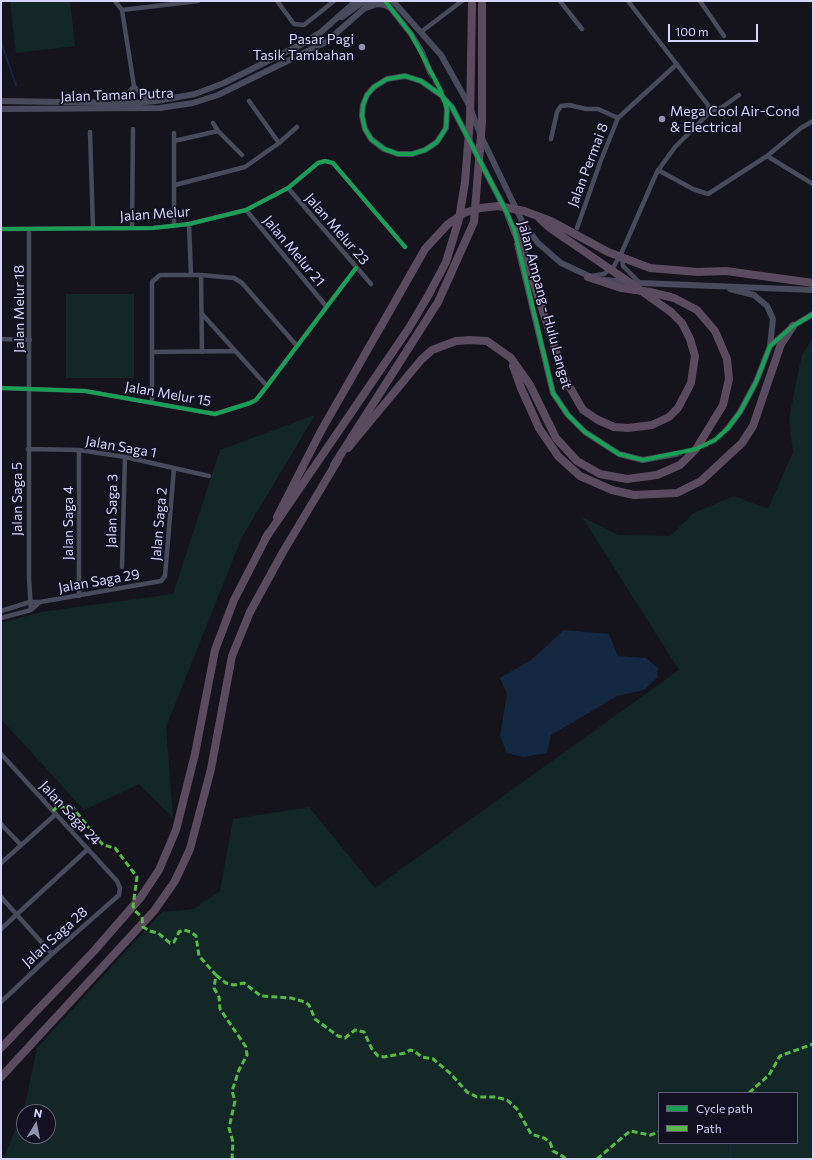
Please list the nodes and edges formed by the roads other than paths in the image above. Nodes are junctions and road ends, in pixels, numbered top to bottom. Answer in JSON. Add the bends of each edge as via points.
{"nodes":[{"id":1,"x":115,"y":1,"type":"edge"},
{"id":2,"x":198,"y":1,"type":"edge"},
{"id":3,"x":278,"y":1,"type":"edge"},
{"id":4,"x":334,"y":1,"type":"edge"},
{"id":5,"x":356,"y":1,"type":"edge"},
{"id":6,"x":364,"y":1,"type":"edge"},
{"id":7,"x":373,"y":1,"type":"edge"},
{"id":8,"x":385,"y":1,"type":"edge"},
{"id":9,"x":393,"y":1,"type":"edge"},
{"id":10,"x":462,"y":1,"type":"edge"},
{"id":11,"x":472,"y":1,"type":"edge"},
{"id":12,"x":482,"y":1,"type":"edge"},
{"id":13,"x":560,"y":1,"type":"edge"},
{"id":14,"x":628,"y":1,"type":"edge"},
{"id":15,"x":700,"y":1,"type":"edge"},
{"id":16,"x":398,"y":6,"type":"edge"},
{"id":17,"x":364,"y":9,"type":"junction"},
{"id":18,"x":122,"y":10,"type":"junction"},
{"id":19,"x":582,"y":30,"type":"dead end"},
{"id":20,"x":321,"y":32,"type":"junction"},
{"id":21,"x":421,"y":32,"type":"junction"},
{"id":22,"x":724,"y":36,"type":"dead end"},
{"id":23,"x":677,"y":64,"type":"junction"},
{"id":24,"x":430,"y":72,"type":"tunnel mouth"},
{"id":25,"x":134,"y":86,"type":"junction"},
{"id":26,"x":739,"y":95,"type":"dead end"},
{"id":27,"x":4,"y":101,"type":"edge"},
{"id":28,"x":156,"y":101,"type":"junction"},
{"id":29,"x":249,"y":101,"type":"dead end"},
{"id":30,"x":115,"y":102,"type":"junction"},
{"id":31,"x":4,"y":109,"type":"edge"},
{"id":32,"x":447,"y":110,"type":"tunnel mouth"},
{"id":33,"x":709,"y":111,"type":"junction"},
{"id":34,"x":618,"y":118,"type":"junction"},
{"id":35,"x":813,"y":122,"type":"edge"},
{"id":36,"x":213,"y":123,"type":"dead end"},
{"id":37,"x":297,"y":127,"type":"dead end"},
{"id":38,"x":133,"y":129,"type":"dead end"},
{"id":39,"x":90,"y":132,"type":"dead end"},
{"id":40,"x":218,"y":132,"type":"junction"},
{"id":41,"x":174,"y":133,"type":"dead end"},
{"id":42,"x":551,"y":139,"type":"dead end"},
{"id":43,"x":174,"y":141,"type":"junction"},
{"id":44,"x":279,"y":143,"type":"junction"},
{"id":45,"x":242,"y":155,"type":"dead end"},
{"id":46,"x":767,"y":156,"type":"junction"},
{"id":47,"x":658,"y":170,"type":"junction"},
{"id":48,"x":813,"y":184,"type":"edge"},
{"id":49,"x":175,"y":185,"type":"junction"},
{"id":50,"x":288,"y":188,"type":"junction"},
{"id":51,"x":246,"y":210,"type":"junction"},
{"id":52,"x":538,"y":217,"type":"junction"},
{"id":53,"x":189,"y":224,"type":"junction"},
{"id":54,"x":174,"y":226,"type":"junction"},
{"id":55,"x":93,"y":228,"type":"junction"},
{"id":56,"x":132,"y":228,"type":"junction"},
{"id":57,"x":577,"y":228,"type":"dead end"},
{"id":58,"x":1,"y":229,"type":"edge"},
{"id":59,"x":514,"y":229,"type":"junction"},
{"id":60,"x":29,"y":230,"type":"junction"},
{"id":61,"x":405,"y":247,"type":"dead end"},
{"id":62,"x":621,"y":254,"type":"junction"},
{"id":63,"x":356,"y":268,"type":"junction"},
{"id":64,"x":190,"y":275,"type":"junction"},
{"id":65,"x":201,"y":275,"type":"junction"},
{"id":66,"x":588,"y":277,"type":"junction"},
{"id":67,"x":640,"y":283,"type":"junction"},
{"id":68,"x":813,"y":283,"type":"edge"},
{"id":69,"x":371,"y":284,"type":"dead end"},
{"id":70,"x":720,"y":287,"type":"junction"},
{"id":71,"x":813,"y":290,"type":"edge"},
{"id":72,"x":326,"y":306,"type":"junction"},
{"id":73,"x":202,"y":314,"type":"junction"},
{"id":74,"x":813,"y":314,"type":"edge"},
{"id":75,"x":793,"y":326,"type":"junction"},
{"id":76,"x":1,"y":339,"type":"edge"},
{"id":77,"x":30,"y":340,"type":"junction"},
{"id":78,"x":297,"y":346,"type":"junction"},
{"id":79,"x":770,"y":346,"type":"junction"},
{"id":80,"x":235,"y":351,"type":"junction"},
{"id":81,"x":152,"y":352,"type":"junction"},
{"id":82,"x":202,"y":352,"type":"junction"},
{"id":83,"x":511,"y":358,"type":"junction"},
{"id":84,"x":267,"y":386,"type":"junction"},
{"id":85,"x":1,"y":388,"type":"edge"},
{"id":86,"x":29,"y":388,"type":"junction"},
{"id":87,"x":152,"y":402,"type":"junction"},
{"id":88,"x":728,"y":428,"type":"tunnel mouth"},
{"id":89,"x":28,"y":449,"type":"junction"},
{"id":90,"x":79,"y":450,"type":"junction"},
{"id":91,"x":676,"y":454,"type":"tunnel mouth"},
{"id":92,"x":124,"y":457,"type":"junction"},
{"id":93,"x":334,"y":465,"type":"junction"},
{"id":94,"x":174,"y":468,"type":"junction"},
{"id":95,"x":209,"y":476,"type":"dead end"},
{"id":96,"x":265,"y":540,"type":"junction"},
{"id":97,"x":122,"y":567,"type":"dead end"},
{"id":98,"x":161,"y":581,"type":"joint"},
{"id":99,"x":79,"y":596,"type":"junction"},
{"id":100,"x":30,"y":602,"type":"junction"},
{"id":101,"x":40,"y":602,"type":"junction"},
{"id":102,"x":31,"y":610,"type":"junction"},
{"id":103,"x":1,"y":611,"type":"edge"},
{"id":104,"x":1,"y":618,"type":"edge"},
{"id":105,"x":1,"y":754,"type":"edge"},
{"id":106,"x":56,"y":814,"type":"junction"},
{"id":107,"x":1,"y":824,"type":"edge"},
{"id":108,"x":21,"y":845,"type":"junction"},
{"id":109,"x":88,"y":849,"type":"junction"},
{"id":110,"x":1,"y":863,"type":"edge"},
{"id":111,"x":120,"y":888,"type":"joint"},
{"id":112,"x":1,"y":897,"type":"edge"},
{"id":113,"x":17,"y":915,"type":"junction"},
{"id":114,"x":1,"y":929,"type":"edge"},
{"id":115,"x":52,"y":954,"type":"junction"},
{"id":116,"x":1,"y":1002,"type":"edge"},
{"id":117,"x":1,"y":1048,"type":"edge"},
{"id":118,"x":1,"y":1077,"type":"edge"}],
"edges":[{"from":1,"to":18,"type":"street"},
{"from":2,"to":18,"type":"street"},
{"from":3,"to":4,"type":"street","via":[[294,24],[304,25]]},
{"from":5,"to":20,"type":"street","name":"Jalan Taman Putra"},
{"from":6,"to":20,"type":"street"},
{"from":7,"to":17,"type":"street","name":"Jalan Taman Putra"},
{"from":8,"to":16,"type":"street","name":"Jalan Ampang - Hulu Langat"},
{"from":9,"to":16,"type":"street","name":"Jalan Ampang - Hulu Langat"},
{"from":10,"to":21,"type":"street"},
{"from":11,"to":96,"type":"highway","bridge":true,"via":[[470,120],[465,182],[459,219],[446,262],[409,328]]},
{"from":12,"to":93,"type":"highway","bridge":true,"via":[[482,122],[474,222],[438,302]]},
{"from":13,"to":19,"type":"street"},
{"from":14,"to":23,"type":"street"},
{"from":15,"to":22,"type":"street"},
{"from":16,"to":17,"type":"street","via":[[377,4]]},
{"from":16,"to":21,"type":"street","name":"Jalan Ampang - Hulu Langat"},
{"from":16,"to":24,"type":"street","name":"Jalan Ampang - Hulu Langat"},
{"from":17,"to":31,"type":"street","name":"Jalan Taman Putra","via":[[326,42],[218,95],[193,103],[160,108]]},
{"from":18,"to":25,"type":"street"},
{"from":20,"to":28,"type":"street","name":"Jalan Taman Putra","via":[[224,83],[195,94]]},
{"from":21,"to":66,"type":"street","name":"Jalan Ampang - Hulu Langat","via":[[441,55],[469,105],[480,134],[523,223],[538,243],[561,263]]},
{"from":23,"to":33,"type":"street","via":[[708,105]]},
{"from":23,"to":34,"type":"street","name":"Jalan Permai 8"},
{"from":25,"to":28,"type":"street","via":[[144,96]]},
{"from":25,"to":30,"type":"street","via":[[125,97]]},
{"from":26,"to":33,"type":"street","via":[[721,108]]},
{"from":27,"to":30,"type":"street","name":"Jalan Taman Putra"},
{"from":27,"to":31,"type":"street"},
{"from":28,"to":30,"type":"street","name":"Jalan Taman Putra"},
{"from":29,"to":44,"type":"street"},
{"from":32,"to":59,"type":"street","name":"Jalan Ampang - Hulu Langat","via":[[446,128],[437,142],[425,150],[412,154],[398,154],[380,146],[371,139],[365,129],[362,116],[367,95],[387,79],[404,76],[421,81],[440,95],[452,108]]},
{"from":33,"to":47,"type":"street","via":[[675,147]]},
{"from":34,"to":42,"type":"street","via":[[598,109],[561,106],[557,112]]},
{"from":34,"to":57,"type":"street","name":"Jalan Permai 8","via":[[600,160]]},
{"from":35,"to":46,"type":"street","via":[[801,128]]},
{"from":36,"to":40,"type":"street"},
{"from":37,"to":44,"type":"street"},
{"from":38,"to":56,"type":"street"},
{"from":39,"to":55,"type":"street"},
{"from":40,"to":43,"type":"street"},
{"from":40,"to":45,"type":"street"},
{"from":41,"to":43,"type":"street"},
{"from":43,"to":49,"type":"street"},
{"from":44,"to":49,"type":"street","via":[[245,167]]},
{"from":46,"to":47,"type":"street","via":[[708,194]]},
{"from":46,"to":48,"type":"street"},
{"from":47,"to":62,"type":"street"},
{"from":49,"to":54,"type":"street"},
{"from":50,"to":51,"type":"street","name":"Jalan Melur"},
{"from":50,"to":61,"type":"street","name":"Jalan Melur","via":[[318,163],[333,163]]},
{"from":50,"to":63,"type":"street","name":"Jalan Melur 23"},
{"from":51,"to":53,"type":"street","name":"Jalan Melur"},
{"from":51,"to":72,"type":"street","name":"Jalan Melur 21"},
{"from":52,"to":59,"type":"highway","bridge":true,"via":[[671,312],[682,323],[695,356],[691,383],[678,408],[668,417],[652,425],[614,427],[583,410],[565,379]]},
{"from":52,"to":68,"type":"highway","bridge":true,"via":[[551,221],[608,252],[650,268],[698,272],[726,271]]},
{"from":52,"to":96,"type":"highway","bridge":true,"via":[[510,207],[481,208],[464,213],[437,234],[425,249],[321,431]]},
{"from":53,"to":54,"type":"street","name":"Jalan Melur"},
{"from":53,"to":64,"type":"street"},
{"from":54,"to":56,"type":"street","name":"Jalan Melur"},
{"from":55,"to":56,"type":"street","name":"Jalan Melur"},
{"from":55,"to":60,"type":"street","name":"Jalan Melur"},
{"from":58,"to":60,"type":"street","name":"Jalan Melur"},
{"from":59,"to":91,"type":"street","name":"Jalan Ampang - Hulu Langat","via":[[553,393],[568,415],[585,432],[619,454],[643,460]]},
{"from":60,"to":77,"type":"street","name":"Jalan Melur 18"},
{"from":62,"to":66,"type":"street","via":[[614,266],[604,274]]},
{"from":62,"to":67,"type":"street","via":[[623,266]]},
{"from":63,"to":69,"type":"street","name":"Jalan Melur 23"},
{"from":63,"to":72,"type":"street","name":"Jalan Melur 15"},
{"from":64,"to":65,"type":"street"},
{"from":64,"to":81,"type":"street","via":[[160,275],[152,282]]},
{"from":65,"to":73,"type":"street"},
{"from":65,"to":78,"type":"street","via":[[234,278],[242,283]]},
{"from":66,"to":67,"type":"street","name":"Jalan Ampang - Hulu Langat"},
{"from":66,"to":83,"type":"highway","via":[[621,288],[674,298],[697,310],[716,330],[727,359],[729,380],[724,405],[696,449],[680,465],[657,475],[627,479],[600,474],[577,461],[556,438],[530,385]]},
{"from":67,"to":70,"type":"street","name":"Jalan Ampang - Hulu Langat"},
{"from":70,"to":71,"type":"street","name":"Jalan Ampang - Hulu Langat"},
{"from":70,"to":79,"type":"street","via":[[754,296],[767,306],[773,319]]},
{"from":72,"to":78,"type":"street","name":"Jalan Melur 15"},
{"from":73,"to":80,"type":"street"},
{"from":73,"to":82,"type":"street"},
{"from":74,"to":75,"type":"street"},
{"from":75,"to":79,"type":"street"},
{"from":75,"to":83,"type":"highway","via":[[781,344],[753,426],[742,443],[701,481],[677,493],[634,495],[612,490],[580,476],[558,456],[539,428]]},
{"from":76,"to":77,"type":"street"},
{"from":77,"to":86,"type":"street","name":"Jalan Melur 18"},
{"from":78,"to":84,"type":"street","name":"Jalan Melur 15"},
{"from":79,"to":88,"type":"street","via":[[756,382]]},
{"from":80,"to":82,"type":"street"},
{"from":80,"to":84,"type":"street"},
{"from":81,"to":82,"type":"street"},
{"from":81,"to":87,"type":"street"},
{"from":83,"to":93,"type":"highway","bridge":true,"via":[[487,341],[446,343],[432,350]]},
{"from":84,"to":87,"type":"street","name":"Jalan Melur 15","via":[[256,400],[215,414]]},
{"from":85,"to":86,"type":"street","name":"Jalan Melur 15"},
{"from":86,"to":87,"type":"street","name":"Jalan Melur 15","via":[[84,390]]},
{"from":86,"to":89,"type":"street","name":"Jalan Saga 5"},
{"from":89,"to":90,"type":"street","name":"Jalan Saga 1"},
{"from":89,"to":100,"type":"street","name":"Jalan Saga 5"},
{"from":90,"to":92,"type":"street","name":"Jalan Saga 1"},
{"from":90,"to":99,"type":"street","name":"Jalan Saga 4"},
{"from":92,"to":94,"type":"street","name":"Jalan Saga 1"},
{"from":92,"to":97,"type":"street","name":"Jalan Saga 3"},
{"from":93,"to":118,"type":"highway","via":[[250,612],[232,656],[211,769],[190,849],[175,880],[154,910]]},
{"from":94,"to":95,"type":"street","name":"Jalan Saga 1"},
{"from":94,"to":98,"type":"street","name":"Jalan Saga 2","via":[[165,576]]},
{"from":96,"to":117,"type":"highway","via":[[234,600],[216,650],[176,830],[158,870],[140,897],[94,951]]},
{"from":98,"to":99,"type":"street","name":"Jalan Saga 29"},
{"from":99,"to":101,"type":"street","name":"Jalan Saga 29"},
{"from":100,"to":101,"type":"street","name":"Jalan Saga 29"},
{"from":100,"to":102,"type":"street","name":"Jalan Saga 5"},
{"from":100,"to":103,"type":"street","name":"Jalan Saga 29"},
{"from":101,"to":102,"type":"street","name":"Jalan Saga 29"},
{"from":102,"to":104,"type":"street","name":"Jalan Saga 29"},
{"from":105,"to":106,"type":"street","name":"Jalan Saga 24"},
{"from":106,"to":108,"type":"street"},
{"from":106,"to":109,"type":"street","name":"Jalan Saga 24"},
{"from":107,"to":108,"type":"street"},
{"from":108,"to":110,"type":"street"},
{"from":109,"to":111,"type":"street","name":"Jalan Saga 24","via":[[117,881]]},
{"from":109,"to":113,"type":"street"},
{"from":111,"to":115,"type":"street","name":"Jalan Saga 28","via":[[119,895]]},
{"from":112,"to":113,"type":"street"},
{"from":113,"to":114,"type":"street"},
{"from":113,"to":115,"type":"street"},
{"from":115,"to":116,"type":"street","name":"Jalan Saga 28"}]}
